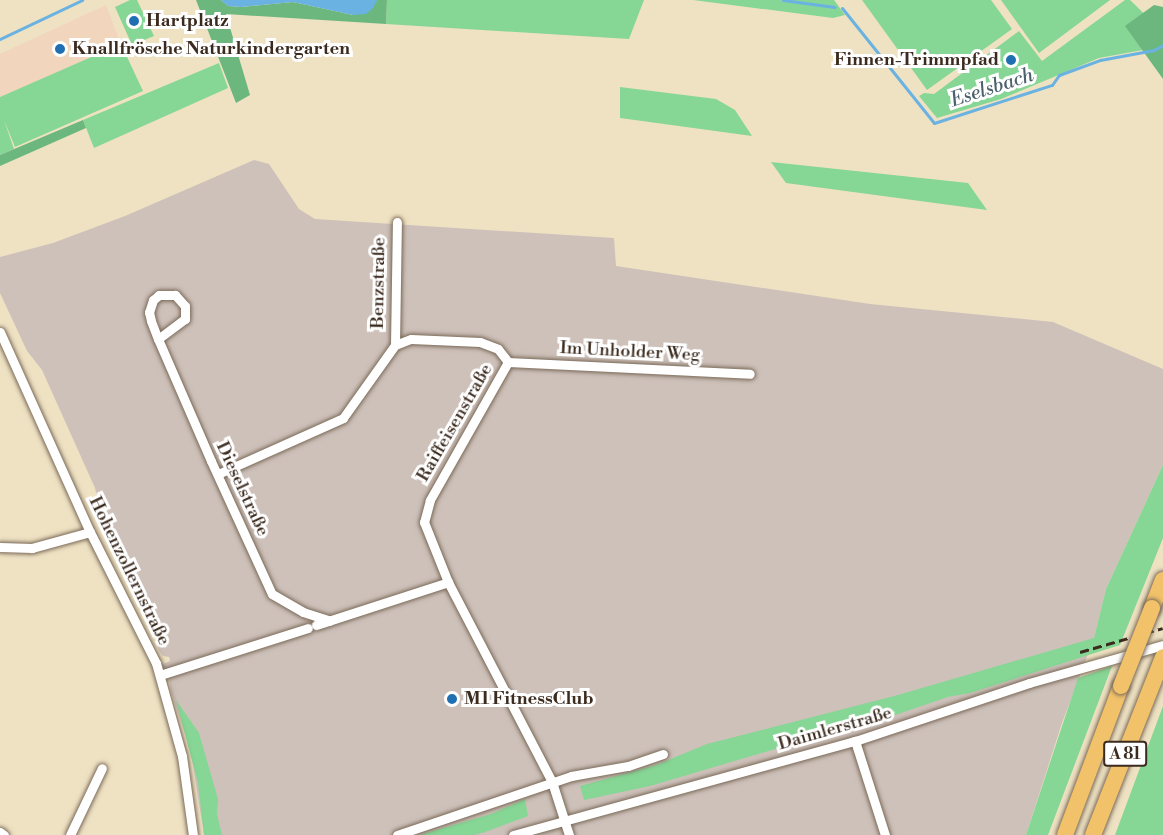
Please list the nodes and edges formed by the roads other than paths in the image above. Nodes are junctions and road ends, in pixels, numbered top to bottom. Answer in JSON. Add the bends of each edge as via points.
{"nodes":[{"id":1,"x":397,"y":222,"type":"dead end"},
{"id":2,"x":0,"y":332,"type":"edge"},
{"id":3,"x":158,"y":339,"type":"junction"},
{"id":4,"x":395,"y":345,"type":"junction"},
{"id":5,"x":508,"y":362,"type":"junction"},
{"id":6,"x":750,"y":374,"type":"dead end"},
{"id":7,"x":218,"y":474,"type":"junction"},
{"id":8,"x":90,"y":532,"type":"junction"},
{"id":9,"x":0,"y":548,"type":"edge"},
{"id":10,"x":1163,"y":580,"type":"edge"},
{"id":11,"x":448,"y":582,"type":"junction"},
{"id":12,"x":330,"y":621,"type":"junction"},
{"id":13,"x":1163,"y":645,"type":"edge"},
{"id":14,"x":1163,"y":657,"type":"edge"},
{"id":15,"x":160,"y":675,"type":"junction"},
{"id":16,"x":855,"y":741,"type":"junction"},
{"id":17,"x":663,"y":754,"type":"dead end"},
{"id":18,"x":102,"y":768,"type":"dead end"},
{"id":19,"x":552,"y":782,"type":"junction"},
{"id":20,"x":566,"y":820,"type":"junction"},
{"id":21,"x":0,"y":832,"type":"edge"},
{"id":22,"x":4,"y":835,"type":"edge"},
{"id":23,"x":70,"y":835,"type":"edge"},
{"id":24,"x":193,"y":835,"type":"edge"},
{"id":25,"x":398,"y":835,"type":"edge"},
{"id":26,"x":513,"y":835,"type":"edge"},
{"id":27,"x":569,"y":835,"type":"edge"},
{"id":28,"x":885,"y":835,"type":"edge"},
{"id":29,"x":1065,"y":835,"type":"edge"},
{"id":30,"x":1094,"y":835,"type":"edge"}],
"edges":[{"from":1,"to":4,"type":"street","name":"Benzstraße"},
{"from":2,"to":8,"type":"street","name":"Hohenzollernstraße"},
{"from":3,"to":3,"type":"street","name":"Dieselstraße","via":[[150,305],[159,295],[175,295],[185,306],[185,319]]},
{"from":3,"to":7,"type":"street","name":"Dieselstraße"},
{"from":4,"to":5,"type":"street","name":"Raiffeisenstraße","via":[[411,339],[486,343],[498,349]]},
{"from":4,"to":7,"type":"street","via":[[344,418]]},
{"from":5,"to":6,"type":"street","name":"Im Unholder Weg"},
{"from":5,"to":11,"type":"street","name":"Raiffeisenstraße","via":[[425,511],[425,529]]},
{"from":7,"to":12,"type":"street","name":"Dieselstraße","via":[[272,594],[303,612]]},
{"from":8,"to":9,"type":"street","via":[[32,548]]},
{"from":8,"to":15,"type":"street","name":"Hohenzollernstraße"},
{"from":10,"to":29,"type":"highway","number":"A 81","bridge":true},
{"from":11,"to":12,"type":"street"},
{"from":11,"to":19,"type":"street","name":"Raiffeisenstraße"},
{"from":12,"to":15,"type":"street"},
{"from":13,"to":16,"type":"street","name":"Daimlerstraße","via":[[1029,683]]},
{"from":14,"to":30,"type":"highway","number":"A 81"},
{"from":15,"to":24,"type":"street","name":"Hohenzollernstraße","via":[[182,756]]},
{"from":16,"to":20,"type":"street","name":"Daimlerstraße"},
{"from":16,"to":28,"type":"street"},
{"from":17,"to":19,"type":"street"},
{"from":18,"to":23,"type":"street"},
{"from":19,"to":20,"type":"street","name":"Raiffeisenstraße"},
{"from":19,"to":25,"type":"street"},
{"from":20,"to":26,"type":"street","name":"Daimlerstraße"},
{"from":20,"to":27,"type":"street","name":"Raiffeisenstraße"},
{"from":21,"to":22,"type":"street"}]}
